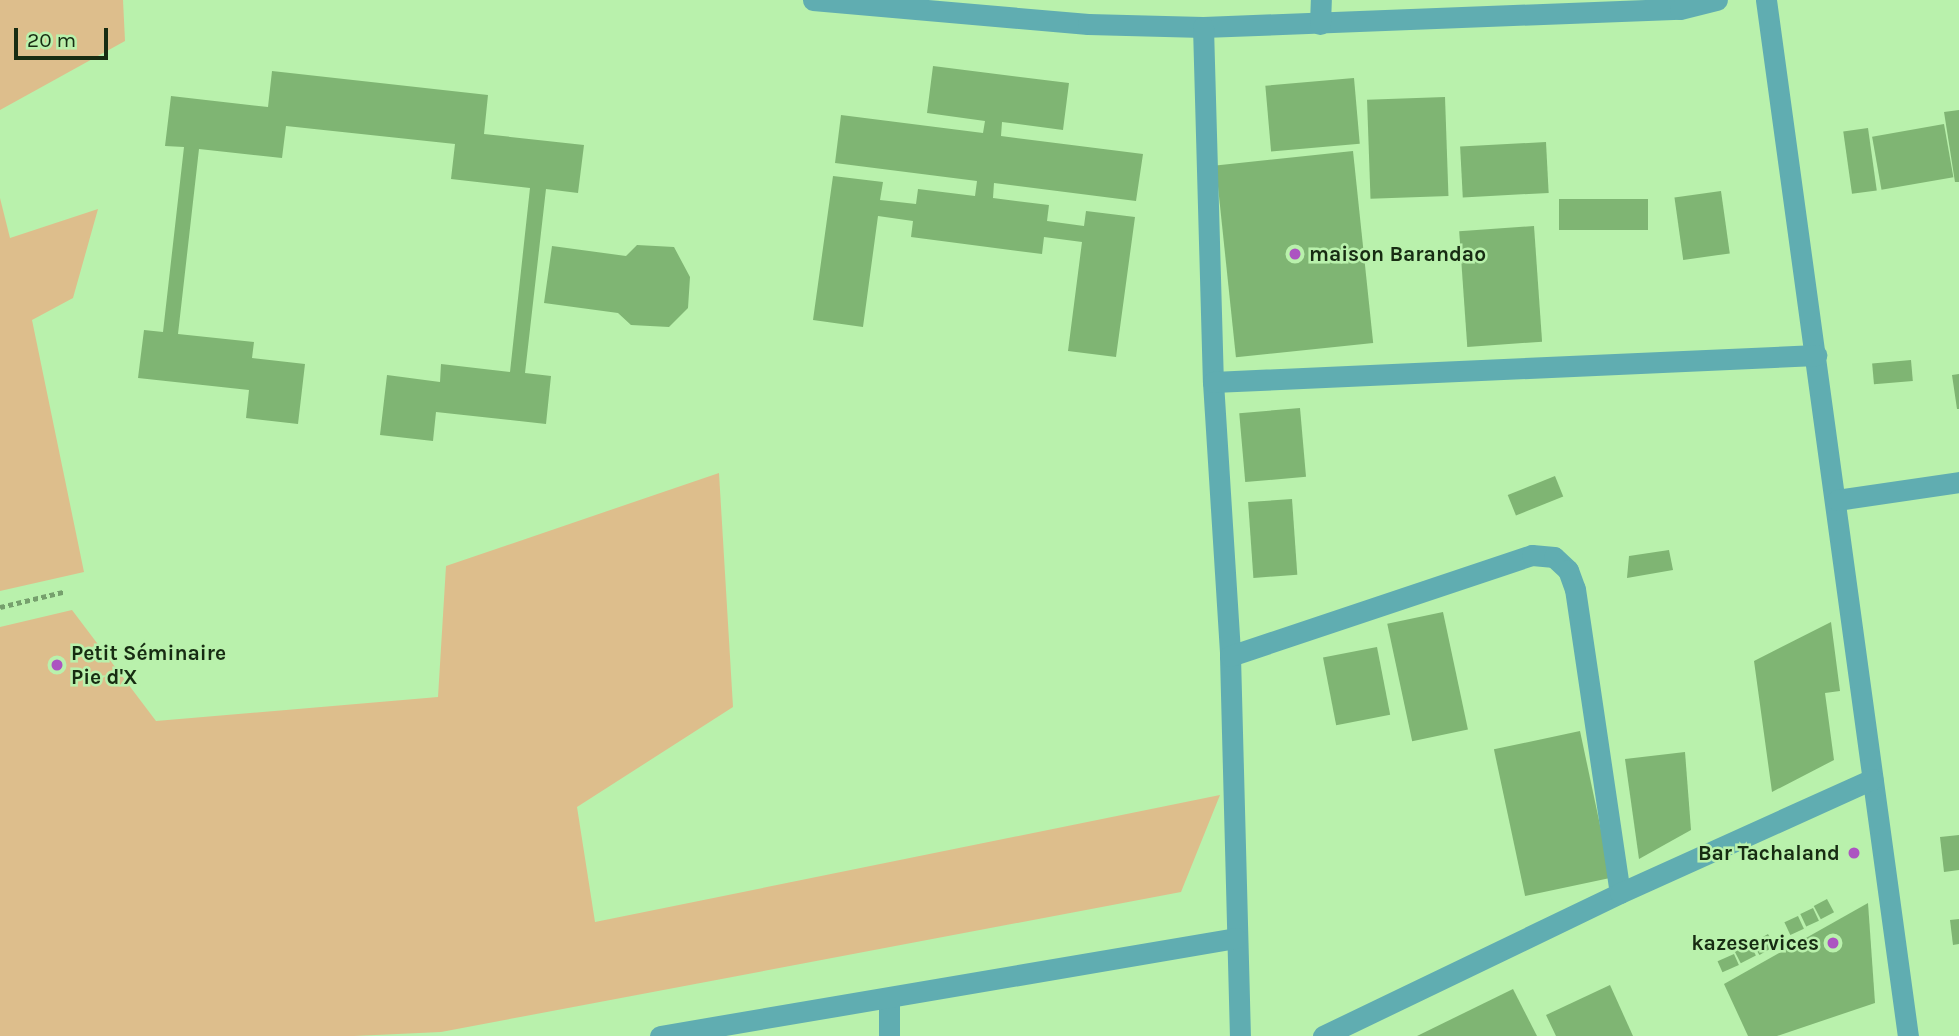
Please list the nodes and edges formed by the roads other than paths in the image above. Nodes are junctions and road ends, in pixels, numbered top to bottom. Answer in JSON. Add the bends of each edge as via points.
{"nodes":[{"id":1,"x":813,"y":0,"type":"edge"},
{"id":2,"x":1321,"y":0,"type":"edge"},
{"id":3,"x":1717,"y":0,"type":"edge"},
{"id":4,"x":1766,"y":0,"type":"edge"},
{"id":5,"x":965,"y":6,"type":"edge"},
{"id":6,"x":1320,"y":24,"type":"junction"},
{"id":7,"x":1203,"y":27,"type":"junction"},
{"id":8,"x":1816,"y":355,"type":"junction"},
{"id":9,"x":1213,"y":382,"type":"junction"},
{"id":10,"x":1959,"y":482,"type":"edge"},
{"id":11,"x":1837,"y":500,"type":"junction"},
{"id":12,"x":1230,"y":656,"type":"junction"},
{"id":13,"x":1872,"y":779,"type":"junction"},
{"id":14,"x":1619,"y":893,"type":"junction"},
{"id":15,"x":1236,"y":938,"type":"junction"},
{"id":16,"x":889,"y":998,"type":"junction"},
{"id":17,"x":1329,"y":1035,"type":"edge"},
{"id":18,"x":660,"y":1036,"type":"edge"},
{"id":19,"x":889,"y":1036,"type":"edge"},
{"id":20,"x":1240,"y":1036,"type":"edge"},
{"id":21,"x":1908,"y":1036,"type":"edge"}],
"edges":[{"from":1,"to":5,"type":"street"},
{"from":2,"to":6,"type":"street"},
{"from":3,"to":6,"type":"street","via":[[1680,9]]},
{"from":4,"to":8,"type":"street"},
{"from":5,"to":7,"type":"street","via":[[1088,24]]},
{"from":6,"to":7,"type":"street"},
{"from":7,"to":9,"type":"street"},
{"from":8,"to":9,"type":"street"},
{"from":8,"to":11,"type":"street"},
{"from":9,"to":12,"type":"street"},
{"from":10,"to":11,"type":"street"},
{"from":11,"to":13,"type":"street"},
{"from":12,"to":14,"type":"street","via":[[1532,555],[1554,557],[1568,570],[1575,589]]},
{"from":12,"to":15,"type":"street"},
{"from":13,"to":14,"type":"street"},
{"from":13,"to":21,"type":"street"},
{"from":14,"to":17,"type":"street"},
{"from":15,"to":16,"type":"street"},
{"from":15,"to":20,"type":"street"},
{"from":16,"to":18,"type":"street"},
{"from":16,"to":19,"type":"street"}]}
